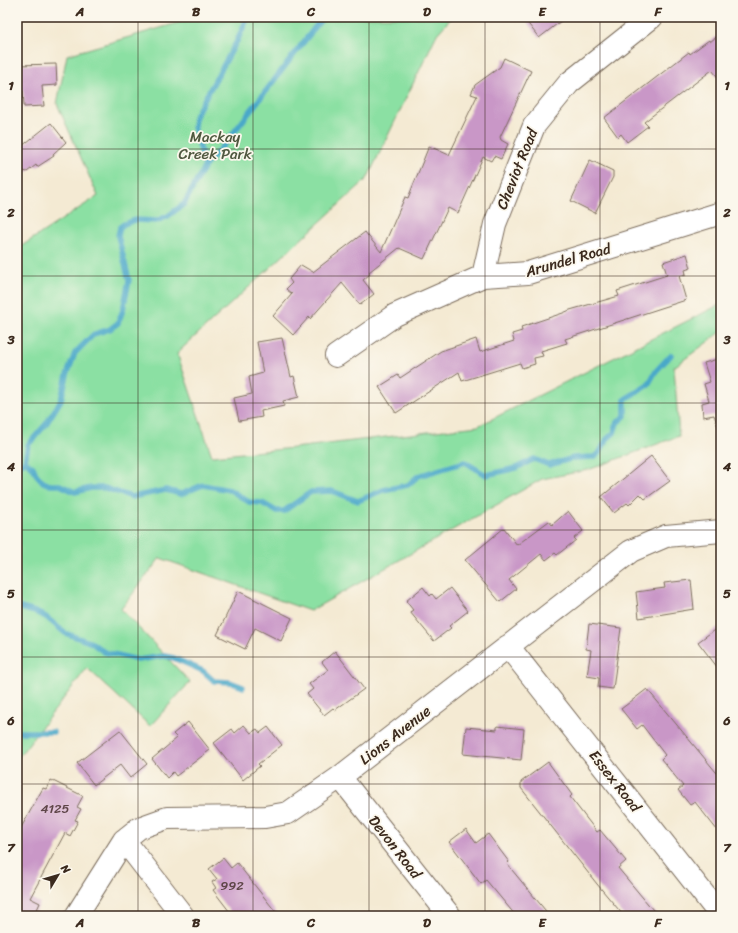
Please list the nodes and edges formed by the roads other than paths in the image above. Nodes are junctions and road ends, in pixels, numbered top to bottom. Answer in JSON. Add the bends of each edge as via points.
{"nodes":[{"id":1,"x":652,"y":17,"type":"edge"},
{"id":2,"x":721,"y":213,"type":"edge"},
{"id":3,"x":483,"y":276,"type":"junction"},
{"id":4,"x":336,"y":356,"type":"dead end"},
{"id":5,"x":717,"y":537,"type":"edge"},
{"id":6,"x":508,"y":646,"type":"junction"},
{"id":7,"x":340,"y":778,"type":"junction"},
{"id":8,"x":124,"y":840,"type":"junction"},
{"id":9,"x":76,"y":916,"type":"edge"},
{"id":10,"x":183,"y":916,"type":"edge"},
{"id":11,"x":450,"y":916,"type":"edge"},
{"id":12,"x":721,"y":916,"type":"edge"}],
"edges":[{"from":1,"to":3,"type":"street","name":"Cheviot Road","via":[[569,83],[534,126],[495,224]]},
{"from":2,"to":3,"type":"street","name":"Arundel Road","via":[[528,274]]},
{"from":3,"to":4,"type":"street","name":"Arundel Road","via":[[396,315]]},
{"from":5,"to":6,"type":"street","name":"Lions Avenue","via":[[666,536],[630,551]]},
{"from":6,"to":7,"type":"street","name":"Lions Avenue"},
{"from":6,"to":12,"type":"street","name":"Essex Road"},
{"from":7,"to":8,"type":"street","name":"Lions Avenue","via":[[288,813],[265,817],[167,818],[139,828]]},
{"from":7,"to":11,"type":"street","name":"Devon Road"},
{"from":8,"to":9,"type":"street","name":"Lions Avenue"},
{"from":8,"to":10,"type":"street"}]}
